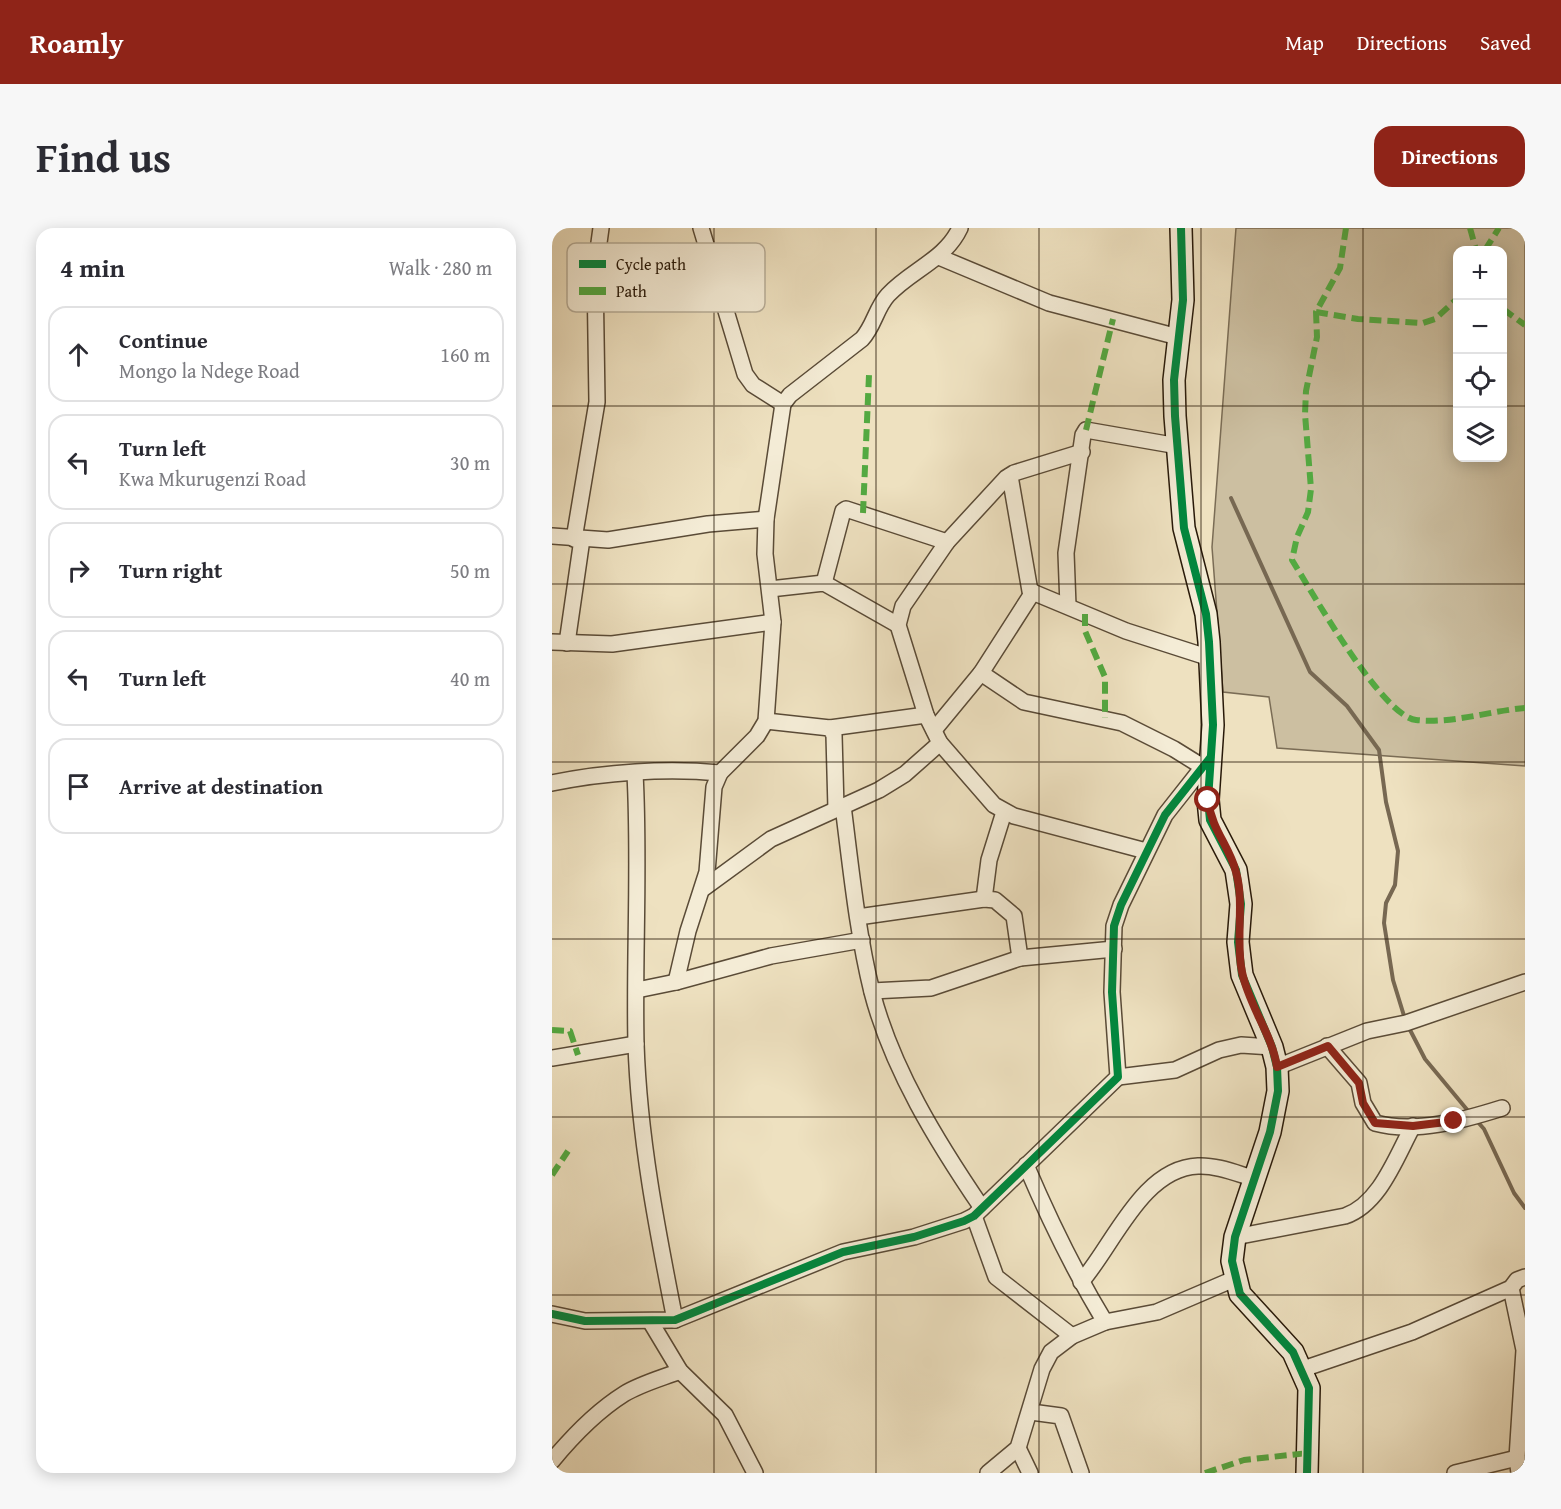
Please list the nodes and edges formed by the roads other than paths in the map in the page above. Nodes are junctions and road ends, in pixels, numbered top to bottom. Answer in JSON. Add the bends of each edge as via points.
{"nodes":[{"id":1,"x":601,"y":228,"type":"edge"},
{"id":2,"x":701,"y":228,"type":"edge"},
{"id":3,"x":960,"y":228,"type":"edge"},
{"id":4,"x":1181,"y":228,"type":"edge"},
{"id":5,"x":599,"y":243,"type":"edge"},
{"id":6,"x":706,"y":243,"type":"edge"},
{"id":7,"x":939,"y":257,"type":"junction"},
{"id":8,"x":596,"y":312,"type":"edge"},
{"id":9,"x":727,"y":312,"type":"edge"},
{"id":10,"x":1178,"y":337,"type":"junction"},
{"id":11,"x":783,"y":404,"type":"junction"},
{"id":12,"x":1178,"y":446,"type":"junction"},
{"id":13,"x":1082,"y":452,"type":"junction"},
{"id":14,"x":1010,"y":476,"type":"junction"},
{"id":15,"x":766,"y":519,"type":"junction"},
{"id":16,"x":552,"y":536,"type":"edge"},
{"id":17,"x":578,"y":539,"type":"junction"},
{"id":18,"x":947,"y":542,"type":"junction"},
{"id":19,"x":824,"y":583,"type":"junction"},
{"id":20,"x":770,"y":589,"type":"junction"},
{"id":21,"x":1033,"y":592,"type":"junction"},
{"id":22,"x":1068,"y":606,"type":"junction"},
{"id":23,"x":773,"y":622,"type":"junction"},
{"id":24,"x":898,"y":625,"type":"junction"},
{"id":25,"x":560,"y":643,"type":"edge"},
{"id":26,"x":1210,"y":658,"type":"junction"},
{"id":27,"x":981,"y":673,"type":"junction"},
{"id":28,"x":927,"y":715,"type":"junction"},
{"id":29,"x":766,"y":721,"type":"junction"},
{"id":30,"x":830,"y":728,"type":"junction"},
{"id":31,"x":937,"y":737,"type":"junction"},
{"id":32,"x":1206,"y":762,"type":"junction"},
{"id":33,"x":720,"y":773,"type":"junction"},
{"id":34,"x":635,"y":774,"type":"junction"},
{"id":35,"x":552,"y":783,"type":"edge"},
{"id":36,"x":840,"y":807,"type":"junction"},
{"id":37,"x":1004,"y":812,"type":"junction"},
{"id":38,"x":1146,"y":851,"type":"junction"},
{"id":39,"x":704,"y":888,"type":"junction"},
{"id":40,"x":984,"y":899,"type":"junction"},
{"id":41,"x":858,"y":917,"type":"junction"},
{"id":42,"x":862,"y":940,"type":"junction"},
{"id":43,"x":1114,"y":949,"type":"junction"},
{"id":44,"x":1020,"y":958,"type":"junction"},
{"id":45,"x":676,"y":982,"type":"junction"},
{"id":46,"x":1525,"y":982,"type":"edge"},
{"id":47,"x":637,"y":990,"type":"junction"},
{"id":48,"x":872,"y":991,"type":"junction"},
{"id":49,"x":636,"y":1044,"type":"junction"},
{"id":50,"x":1328,"y":1046,"type":"junction"},
{"id":51,"x":1275,"y":1057,"type":"junction"},
{"id":52,"x":552,"y":1058,"type":"edge"},
{"id":53,"x":1118,"y":1077,"type":"junction"},
{"id":54,"x":1502,"y":1108,"type":"dead end"},
{"id":55,"x":1413,"y":1126,"type":"junction"},
{"id":56,"x":1026,"y":1165,"type":"junction"},
{"id":57,"x":1256,"y":1179,"type":"junction"},
{"id":58,"x":978,"y":1212,"type":"junction"},
{"id":59,"x":1235,"y":1237,"type":"junction"},
{"id":60,"x":1525,"y":1277,"type":"edge"},
{"id":61,"x":1234,"y":1280,"type":"junction"},
{"id":62,"x":1081,"y":1282,"type":"junction"},
{"id":63,"x":1511,"y":1288,"type":"junction"},
{"id":64,"x":552,"y":1314,"type":"edge"},
{"id":65,"x":675,"y":1320,"type":"junction"},
{"id":66,"x":650,"y":1322,"type":"junction"},
{"id":67,"x":1105,"y":1322,"type":"junction"},
{"id":68,"x":1072,"y":1336,"type":"junction"},
{"id":69,"x":1303,"y":1369,"type":"junction"},
{"id":70,"x":680,"y":1371,"type":"junction"},
{"id":71,"x":1031,"y":1412,"type":"junction"},
{"id":72,"x":1018,"y":1448,"type":"junction"},
{"id":73,"x":552,"y":1461,"type":"edge"},
{"id":74,"x":1518,"y":1466,"type":"edge"},
{"id":75,"x":755,"y":1473,"type":"edge"},
{"id":76,"x":988,"y":1473,"type":"edge"},
{"id":77,"x":1030,"y":1473,"type":"edge"},
{"id":78,"x":1081,"y":1473,"type":"edge"},
{"id":79,"x":1307,"y":1473,"type":"edge"},
{"id":80,"x":1455,"y":1473,"type":"edge"}],
"edges":[{"from":1,"to":5,"type":"street"},
{"from":2,"to":6,"type":"street"},
{"from":3,"to":7,"type":"street"},
{"from":4,"to":10,"type":"street","via":[[1183,300]]},
{"from":7,"to":10,"type":"street","via":[[1049,303]]},
{"from":7,"to":11,"type":"street","via":[[890,292],[869,331]]},
{"from":8,"to":17,"type":"street","via":[[597,402]]},
{"from":9,"to":11,"type":"street","via":[[746,374],[753,385]]},
{"from":10,"to":12,"type":"street","via":[[1174,380]]},
{"from":11,"to":15,"type":"street"},
{"from":12,"to":13,"type":"street","via":[[1086,430]]},
{"from":12,"to":26,"type":"street","via":[[1184,528],[1206,614]]},
{"from":13,"to":14,"type":"street"},
{"from":13,"to":22,"type":"street","via":[[1066,553]]},
{"from":14,"to":18,"type":"street"},
{"from":14,"to":21,"type":"street","via":[[1026,581]]},
{"from":15,"to":17,"type":"street","via":[[708,524],[634,538]]},
{"from":15,"to":20,"type":"street"},
{"from":16,"to":17,"type":"street"},
{"from":17,"to":25,"type":"street"},
{"from":18,"to":19,"type":"street","via":[[846,509]]},
{"from":18,"to":24,"type":"street","via":[[903,606]]},
{"from":19,"to":20,"type":"street"},
{"from":19,"to":24,"type":"street"},
{"from":20,"to":23,"type":"street"},
{"from":21,"to":22,"type":"street"},
{"from":21,"to":27,"type":"street"},
{"from":22,"to":26,"type":"street","via":[[1126,631]]},
{"from":23,"to":25,"type":"street","via":[[612,644]]},
{"from":23,"to":29,"type":"street"},
{"from":24,"to":28,"type":"street"},
{"from":26,"to":32,"type":"street","via":[[1212,725]]},
{"from":27,"to":31,"type":"street"},
{"from":27,"to":32,"type":"street","via":[[1024,702],[1122,723]]},
{"from":28,"to":30,"type":"street"},
{"from":28,"to":31,"type":"street"},
{"from":29,"to":30,"type":"street"},
{"from":29,"to":33,"type":"street","via":[[757,736]]},
{"from":30,"to":36,"type":"street","via":[[834,735]]},
{"from":31,"to":36,"type":"street","via":[[905,774]]},
{"from":31,"to":37,"type":"street","via":[[974,785]]},
{"from":32,"to":38,"type":"street","via":[[1165,815]]},
{"from":32,"to":51,"type":"street","via":[[1210,820],[1236,870],[1241,904],[1238,942],[1242,975]]},
{"from":33,"to":34,"type":"street","via":[[694,770]]},
{"from":33,"to":39,"type":"street","via":[[712,802]]},
{"from":34,"to":35,"type":"street"},
{"from":34,"to":47,"type":"street"},
{"from":36,"to":39,"type":"street","via":[[771,839]]},
{"from":36,"to":41,"type":"street"},
{"from":37,"to":38,"type":"street"},
{"from":37,"to":40,"type":"street","via":[[989,860]]},
{"from":38,"to":43,"type":"street","via":[[1114,926]]},
{"from":39,"to":45,"type":"street","via":[[688,931]]},
{"from":40,"to":41,"type":"street"},
{"from":40,"to":44,"type":"street","via":[[995,900],[1014,916]]},
{"from":41,"to":42,"type":"street"},
{"from":42,"to":45,"type":"street","via":[[771,956]]},
{"from":42,"to":48,"type":"street"},
{"from":43,"to":44,"type":"street"},
{"from":43,"to":53,"type":"street","via":[[1112,992]]},
{"from":44,"to":48,"type":"street","via":[[931,988]]},
{"from":45,"to":47,"type":"street"},
{"from":46,"to":50,"type":"street"},
{"from":47,"to":49,"type":"street"},
{"from":48,"to":58,"type":"street","via":[[893,1052]]},
{"from":49,"to":52,"type":"street"},
{"from":49,"to":65,"type":"street","via":[[645,1155]]},
{"from":50,"to":51,"type":"street"},
{"from":50,"to":55,"type":"street","via":[[1359,1083],[1363,1103],[1375,1123]]},
{"from":51,"to":53,"type":"street","via":[[1241,1045],[1219,1050],[1175,1070]]},
{"from":51,"to":57,"type":"street","via":[[1278,1091]]},
{"from":53,"to":56,"type":"street"},
{"from":54,"to":55,"type":"street","via":[[1454,1121]]},
{"from":55,"to":59,"type":"street","via":[[1373,1197],[1360,1211]]},
{"from":56,"to":58,"type":"street"},
{"from":56,"to":62,"type":"street"},
{"from":57,"to":59,"type":"street"},
{"from":57,"to":62,"type":"street","via":[[1199,1165],[1173,1174],[1133,1205],[1113,1240]]},
{"from":58,"to":65,"type":"street","via":[[914,1237],[843,1252]]},
{"from":58,"to":68,"type":"street","via":[[996,1277]]},
{"from":59,"to":61,"type":"street"},
{"from":60,"to":63,"type":"street"},
{"from":61,"to":67,"type":"street","via":[[1157,1312]]},
{"from":61,"to":69,"type":"street","via":[[1240,1294],[1293,1352]]},
{"from":62,"to":67,"type":"street"},
{"from":63,"to":69,"type":"street","via":[[1412,1332]]},
{"from":63,"to":74,"type":"street","via":[[1524,1350]]},
{"from":64,"to":66,"type":"street","via":[[585,1321]]},
{"from":65,"to":66,"type":"street"},
{"from":66,"to":70,"type":"street"},
{"from":67,"to":68,"type":"street"},
{"from":68,"to":71,"type":"street","via":[[1051,1352]]},
{"from":69,"to":79,"type":"street","via":[[1309,1388]]},
{"from":70,"to":73,"type":"street","via":[[621,1396]]},
{"from":70,"to":75,"type":"street","via":[[725,1415]]},
{"from":71,"to":72,"type":"street"},
{"from":71,"to":78,"type":"street","via":[[1061,1416]]},
{"from":72,"to":76,"type":"street"},
{"from":72,"to":77,"type":"street"},
{"from":74,"to":80,"type":"street"}]}
